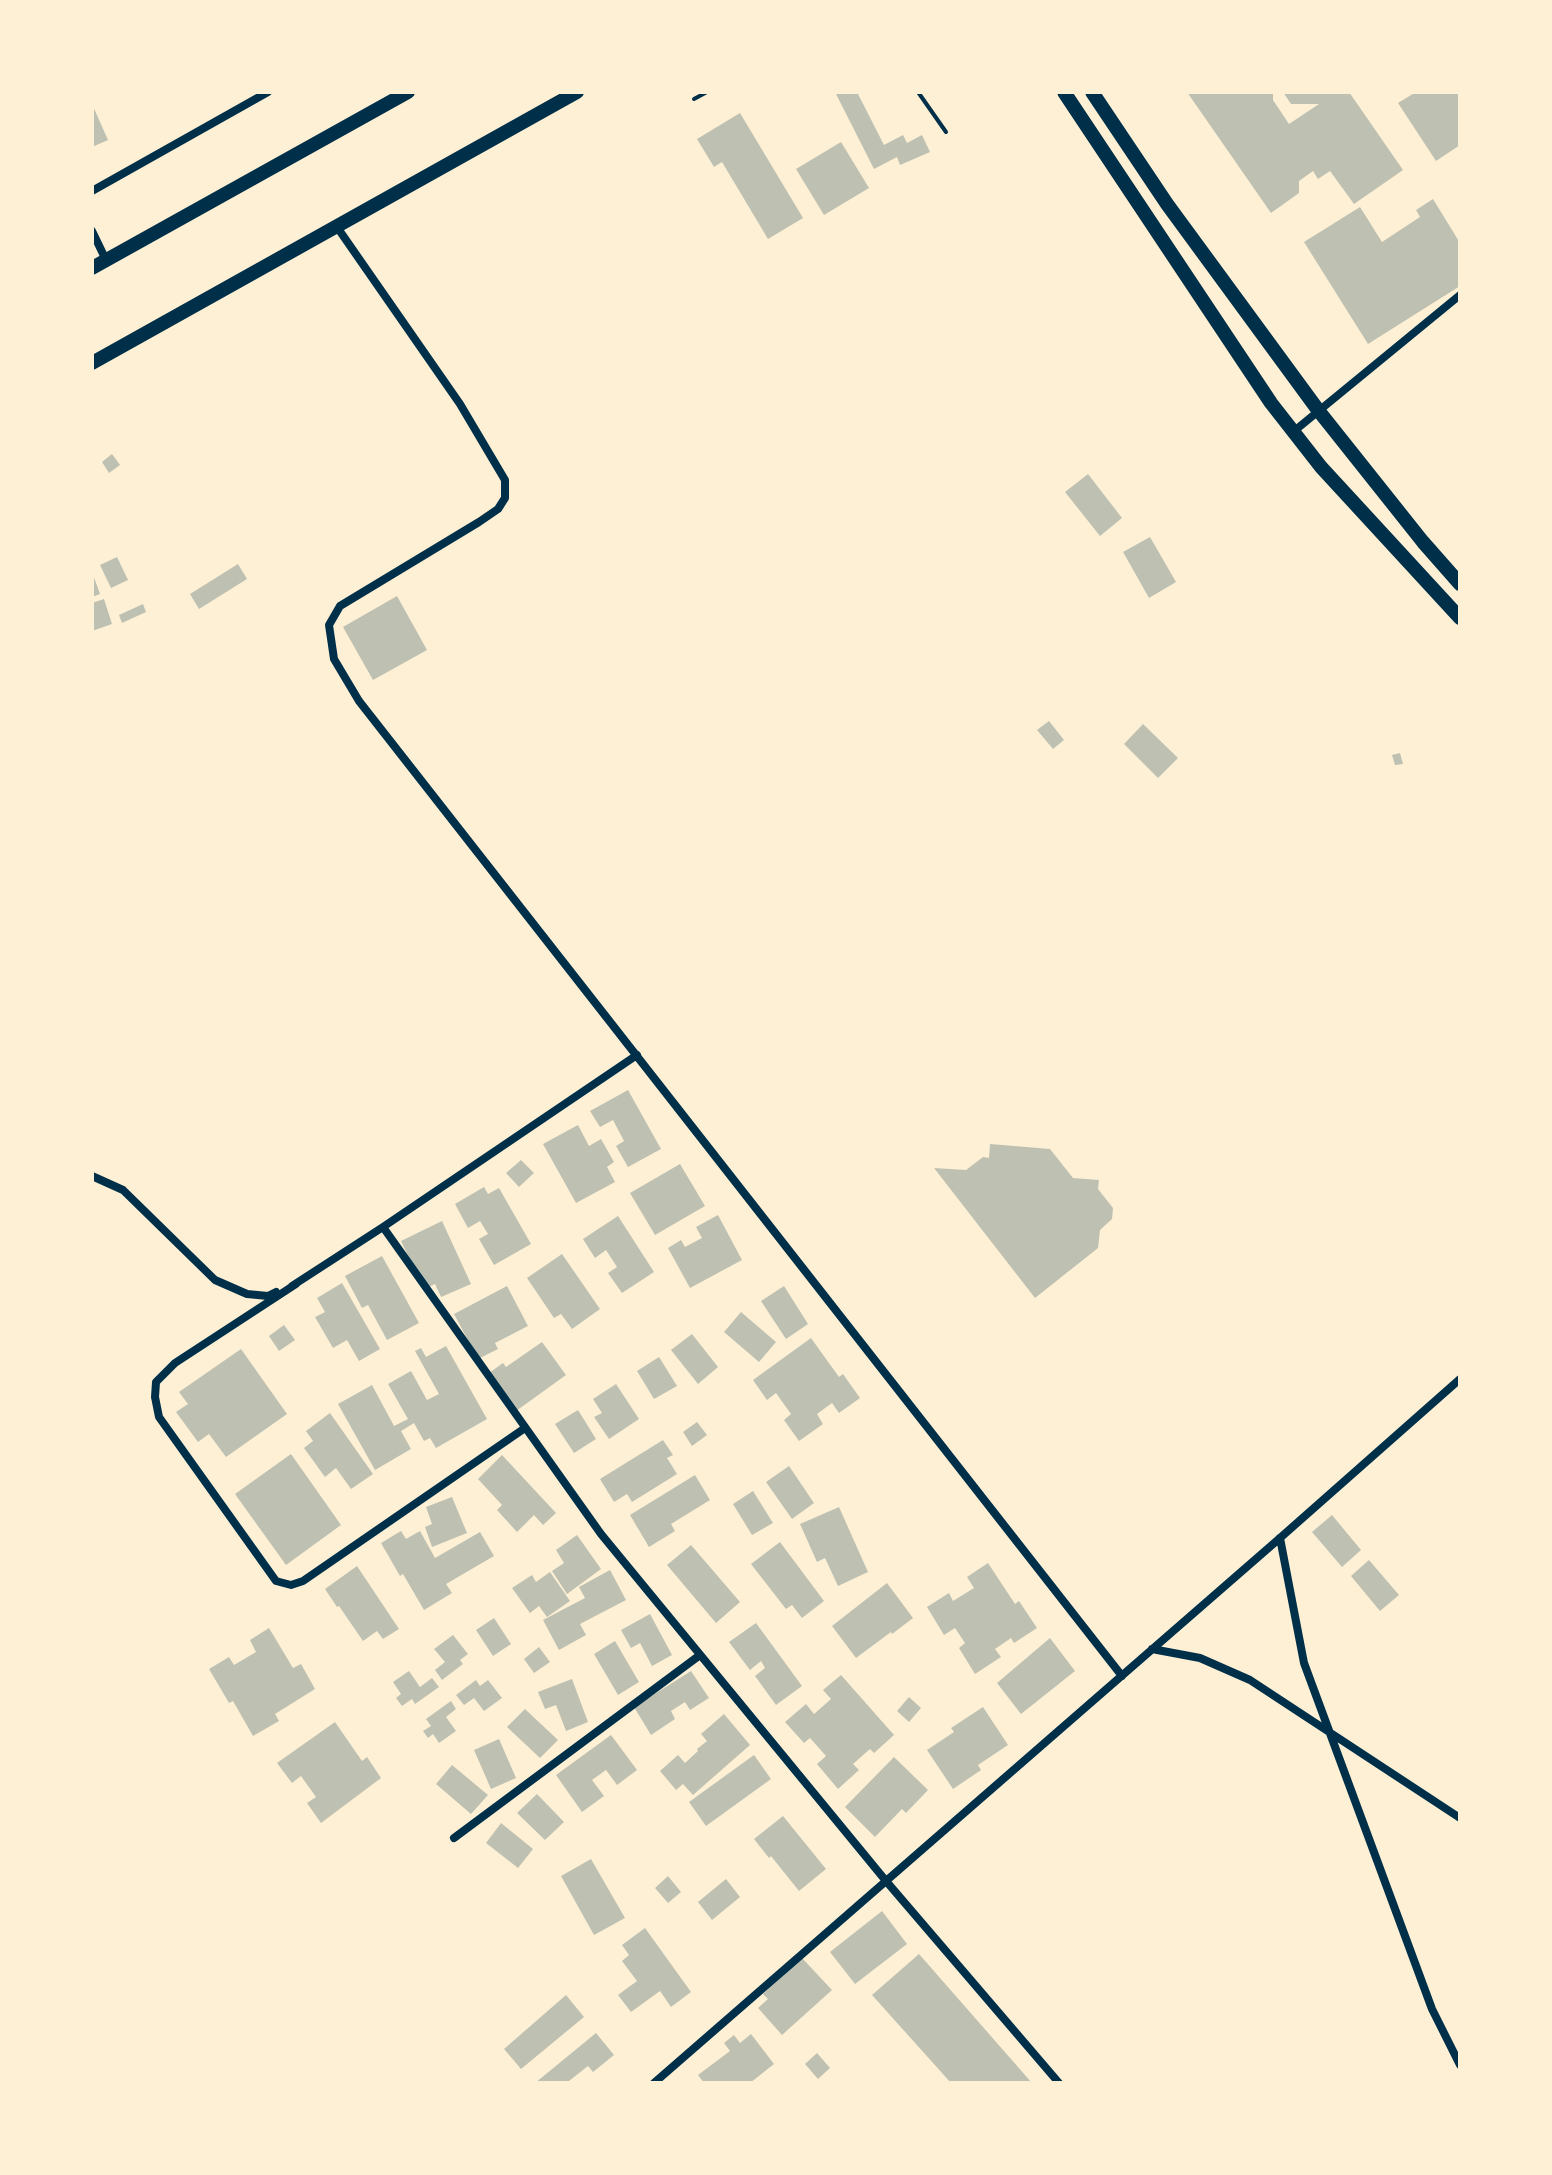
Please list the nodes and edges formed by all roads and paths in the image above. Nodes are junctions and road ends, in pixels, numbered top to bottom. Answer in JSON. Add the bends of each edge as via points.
{"nodes":[{"id":1,"x":268,"y":92,"type":"edge"},
{"id":2,"x":408,"y":92,"type":"edge"},
{"id":3,"x":577,"y":92,"type":"edge"},
{"id":4,"x":707,"y":92,"type":"edge"},
{"id":5,"x":918,"y":92,"type":"edge"},
{"id":6,"x":1064,"y":92,"type":"edge"},
{"id":7,"x":1092,"y":92,"type":"edge"},
{"id":8,"x":694,"y":99,"type":"dead end"},
{"id":9,"x":946,"y":132,"type":"dead end"},
{"id":10,"x":92,"y":191,"type":"edge"},
{"id":11,"x":337,"y":227,"type":"junction"},
{"id":12,"x":92,"y":231,"type":"edge"},
{"id":13,"x":106,"y":260,"type":"junction"},
{"id":14,"x":92,"y":268,"type":"edge"},
{"id":15,"x":1460,"y":295,"type":"edge"},
{"id":16,"x":92,"y":363,"type":"edge"},
{"id":17,"x":1318,"y":410,"type":"junction"},
{"id":18,"x":1293,"y":432,"type":"junction"},
{"id":19,"x":1460,"y":584,"type":"edge"},
{"id":20,"x":1460,"y":618,"type":"edge"},
{"id":21,"x":637,"y":1055,"type":"junction"},
{"id":22,"x":92,"y":1176,"type":"edge"},
{"id":23,"x":383,"y":1227,"type":"junction"},
{"id":24,"x":296,"y":1284,"type":"junction"},
{"id":25,"x":1460,"y":1379,"type":"edge"},
{"id":26,"x":525,"y":1428,"type":"junction"},
{"id":27,"x":1280,"y":1538,"type":"junction"},
{"id":28,"x":1152,"y":1649,"type":"junction"},
{"id":29,"x":700,"y":1655,"type":"junction"},
{"id":30,"x":1122,"y":1676,"type":"junction"},
{"id":31,"x":1330,"y":1733,"type":"junction"},
{"id":32,"x":1460,"y":1818,"type":"edge"},
{"id":33,"x":454,"y":1838,"type":"dead end"},
{"id":34,"x":886,"y":1881,"type":"junction"},
{"id":35,"x":1460,"y":2065,"type":"edge"},
{"id":36,"x":657,"y":2082,"type":"edge"},
{"id":37,"x":1059,"y":2083,"type":"edge"}],
"edges":[{"from":1,"to":10,"type":"street"},
{"from":2,"to":13,"type":"main road"},
{"from":3,"to":11,"type":"main road"},
{"from":4,"to":8,"type":"lane"},
{"from":5,"to":9,"type":"lane"},
{"from":6,"to":18,"type":"main road"},
{"from":7,"to":17,"type":"main road"},
{"from":11,"to":16,"type":"main road"},
{"from":11,"to":21,"type":"street","via":[[468,417],[505,480],[505,498],[479,522],[340,606],[329,625],[334,659],[359,701]]},
{"from":12,"to":13,"type":"street"},
{"from":13,"to":14,"type":"main road"},
{"from":15,"to":17,"type":"street"},
{"from":17,"to":18,"type":"street"},
{"from":17,"to":19,"type":"main road"},
{"from":18,"to":20,"type":"main road"},
{"from":21,"to":23,"type":"street"},
{"from":21,"to":30,"type":"street"},
{"from":22,"to":24,"type":"street","via":[[123,1190],[215,1280],[247,1294],[268,1296]]},
{"from":23,"to":24,"type":"street"},
{"from":23,"to":26,"type":"street"},
{"from":24,"to":26,"type":"street","via":[[175,1363],[156,1382],[159,1417],[276,1581],[303,1581]]},
{"from":25,"to":27,"type":"street"},
{"from":26,"to":29,"type":"street","via":[[601,1534]]},
{"from":27,"to":28,"type":"street"},
{"from":27,"to":31,"type":"street","via":[[1304,1663]]},
{"from":28,"to":30,"type":"street"},
{"from":28,"to":31,"type":"street","via":[[1200,1658],[1250,1680]]},
{"from":29,"to":33,"type":"street"},
{"from":29,"to":34,"type":"street"},
{"from":30,"to":34,"type":"street"},
{"from":31,"to":32,"type":"street"},
{"from":31,"to":35,"type":"street","via":[[1432,2009]]},
{"from":34,"to":36,"type":"street"},
{"from":34,"to":37,"type":"street"}]}
